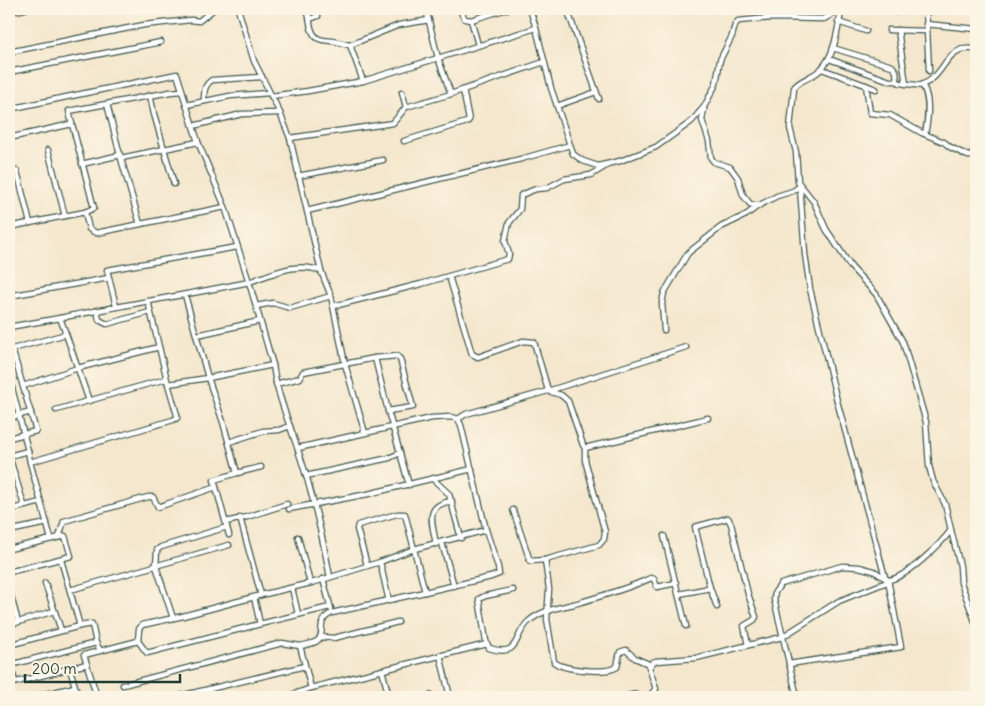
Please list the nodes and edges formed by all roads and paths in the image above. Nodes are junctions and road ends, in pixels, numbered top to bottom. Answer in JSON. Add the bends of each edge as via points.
{"nodes":[{"id":1,"x":25,"y":9,"type":"edge"},
{"id":2,"x":214,"y":9,"type":"edge"},
{"id":3,"x":238,"y":9,"type":"edge"},
{"id":4,"x":306,"y":9,"type":"edge"},
{"id":5,"x":316,"y":9,"type":"edge"},
{"id":6,"x":426,"y":9,"type":"edge"},
{"id":7,"x":459,"y":9,"type":"edge"},
{"id":8,"x":507,"y":9,"type":"edge"},
{"id":9,"x":530,"y":9,"type":"edge"},
{"id":10,"x":567,"y":9,"type":"edge"},
{"id":11,"x":834,"y":9,"type":"edge"},
{"id":12,"x":842,"y":9,"type":"edge"},
{"id":13,"x":888,"y":9,"type":"edge"},
{"id":14,"x":926,"y":9,"type":"edge"},
{"id":15,"x":9,"y":12,"type":"edge"},
{"id":16,"x":896,"y":12,"type":"dead end"},
{"id":17,"x":310,"y":19,"type":"junction"},
{"id":18,"x":429,"y":20,"type":"junction"},
{"id":19,"x":471,"y":20,"type":"junction"},
{"id":20,"x":838,"y":22,"type":"junction"},
{"id":21,"x":926,"y":24,"type":"junction"},
{"id":22,"x":536,"y":28,"type":"junction"},
{"id":23,"x":976,"y":29,"type":"edge"},
{"id":24,"x":889,"y":30,"type":"dead end"},
{"id":25,"x":898,"y":30,"type":"junction"},
{"id":26,"x":927,"y":30,"type":"junction"},
{"id":27,"x":866,"y":31,"type":"dead end"},
{"id":28,"x":161,"y":42,"type":"dead end"},
{"id":29,"x":350,"y":45,"type":"junction"},
{"id":30,"x":478,"y":45,"type":"junction"},
{"id":31,"x":833,"y":48,"type":"junction"},
{"id":32,"x":976,"y":49,"type":"edge"},
{"id":33,"x":9,"y":52,"type":"edge"},
{"id":34,"x":438,"y":58,"type":"junction"},
{"id":35,"x":829,"y":59,"type":"junction"},
{"id":36,"x":544,"y":62,"type":"junction"},
{"id":37,"x":822,"y":69,"type":"junction"},
{"id":38,"x":929,"y":71,"type":"dead end"},
{"id":39,"x":9,"y":72,"type":"edge"},
{"id":40,"x":262,"y":77,"type":"junction"},
{"id":41,"x":363,"y":81,"type":"junction"},
{"id":42,"x":897,"y":81,"type":"junction"},
{"id":43,"x":906,"y":84,"type":"junction"},
{"id":44,"x":921,"y":84,"type":"junction"},
{"id":45,"x":866,"y":85,"type":"junction"},
{"id":46,"x":876,"y":89,"type":"dead end"},
{"id":47,"x":462,"y":90,"type":"junction"},
{"id":48,"x":402,"y":92,"type":"dead end"},
{"id":49,"x":596,"y":92,"type":"junction"},
{"id":50,"x":183,"y":94,"type":"junction"},
{"id":51,"x":270,"y":94,"type":"junction"},
{"id":52,"x":451,"y":94,"type":"junction"},
{"id":53,"x":150,"y":96,"type":"junction"},
{"id":54,"x":599,"y":99,"type":"dead end"},
{"id":55,"x":204,"y":101,"type":"junction"},
{"id":56,"x":107,"y":104,"type":"junction"},
{"id":57,"x":186,"y":105,"type":"junction"},
{"id":58,"x":556,"y":106,"type":"junction"},
{"id":59,"x":406,"y":107,"type":"junction"},
{"id":60,"x":704,"y":107,"type":"junction"},
{"id":61,"x":9,"y":108,"type":"edge"},
{"id":62,"x":280,"y":114,"type":"junction"},
{"id":63,"x":72,"y":124,"type":"junction"},
{"id":64,"x":193,"y":126,"type":"junction"},
{"id":65,"x":925,"y":134,"type":"junction"},
{"id":66,"x":9,"y":138,"type":"edge"},
{"id":67,"x":290,"y":138,"type":"junction"},
{"id":68,"x":404,"y":141,"type":"dead end"},
{"id":69,"x":198,"y":142,"type":"junction"},
{"id":70,"x":976,"y":142,"type":"edge"},
{"id":71,"x":570,"y":145,"type":"junction"},
{"id":72,"x":164,"y":148,"type":"junction"},
{"id":73,"x":48,"y":150,"type":"dead end"},
{"id":74,"x":120,"y":156,"type":"junction"},
{"id":75,"x":383,"y":160,"type":"dead end"},
{"id":76,"x":610,"y":163,"type":"junction"},
{"id":77,"x":82,"y":164,"type":"junction"},
{"id":78,"x":17,"y":171,"type":"dead end"},
{"id":79,"x":298,"y":176,"type":"junction"},
{"id":80,"x":174,"y":184,"type":"dead end"},
{"id":81,"x":800,"y":186,"type":"junction"},
{"id":82,"x":758,"y":206,"type":"junction"},
{"id":83,"x":225,"y":207,"type":"junction"},
{"id":84,"x":307,"y":211,"type":"junction"},
{"id":85,"x":85,"y":212,"type":"junction"},
{"id":86,"x":65,"y":216,"type":"junction"},
{"id":87,"x":30,"y":223,"type":"junction"},
{"id":88,"x":140,"y":224,"type":"junction"},
{"id":89,"x":9,"y":227,"type":"edge"},
{"id":90,"x":237,"y":247,"type":"junction"},
{"id":91,"x":321,"y":271,"type":"junction"},
{"id":92,"x":449,"y":276,"type":"junction"},
{"id":93,"x":109,"y":278,"type":"junction"},
{"id":94,"x":249,"y":282,"type":"junction"},
{"id":95,"x":185,"y":295,"type":"junction"},
{"id":96,"x":9,"y":296,"type":"edge"},
{"id":97,"x":332,"y":296,"type":"junction"},
{"id":98,"x":148,"y":301,"type":"junction"},
{"id":99,"x":116,"y":306,"type":"junction"},
{"id":100,"x":256,"y":306,"type":"junction"},
{"id":101,"x":334,"y":306,"type":"junction"},
{"id":102,"x":97,"y":310,"type":"junction"},
{"id":103,"x":150,"y":312,"type":"junction"},
{"id":104,"x":60,"y":318,"type":"junction"},
{"id":105,"x":260,"y":321,"type":"junction"},
{"id":106,"x":9,"y":327,"type":"edge"},
{"id":107,"x":664,"y":330,"type":"dead end"},
{"id":108,"x":66,"y":334,"type":"junction"},
{"id":109,"x":196,"y":335,"type":"junction"},
{"id":110,"x":159,"y":347,"type":"junction"},
{"id":111,"x":686,"y":347,"type":"dead end"},
{"id":112,"x":11,"y":349,"type":"edge"},
{"id":113,"x":376,"y":358,"type":"junction"},
{"id":114,"x":345,"y":364,"type":"junction"},
{"id":115,"x":273,"y":365,"type":"junction"},
{"id":116,"x":78,"y":368,"type":"junction"},
{"id":117,"x":9,"y":376,"type":"edge"},
{"id":118,"x":208,"y":378,"type":"junction"},
{"id":119,"x":167,"y":382,"type":"junction"},
{"id":120,"x":276,"y":384,"type":"junction"},
{"id":121,"x":23,"y":386,"type":"junction"},
{"id":122,"x":548,"y":391,"type":"junction"},
{"id":123,"x":11,"y":396,"type":"edge"},
{"id":124,"x":89,"y":401,"type":"junction"},
{"id":125,"x":56,"y":410,"type":"dead end"},
{"id":126,"x":388,"y":411,"type":"junction"},
{"id":127,"x":31,"y":412,"type":"junction"},
{"id":128,"x":19,"y":415,"type":"junction"},
{"id":129,"x":9,"y":418,"type":"edge"},
{"id":130,"x":708,"y":418,"type":"dead end"},
{"id":131,"x":458,"y":419,"type":"junction"},
{"id":132,"x":290,"y":426,"type":"junction"},
{"id":133,"x":393,"y":426,"type":"junction"},
{"id":134,"x":365,"y":433,"type":"junction"},
{"id":135,"x":24,"y":434,"type":"junction"},
{"id":136,"x":9,"y":438,"type":"edge"},
{"id":137,"x":229,"y":442,"type":"junction"},
{"id":138,"x":298,"y":448,"type":"junction"},
{"id":139,"x":585,"y":448,"type":"junction"},
{"id":140,"x":28,"y":451,"type":"junction"},
{"id":141,"x":400,"y":453,"type":"junction"},
{"id":142,"x":9,"y":456,"type":"edge"},
{"id":143,"x":30,"y":462,"type":"junction"},
{"id":144,"x":261,"y":467,"type":"dead end"},
{"id":145,"x":472,"y":469,"type":"junction"},
{"id":146,"x":237,"y":473,"type":"junction"},
{"id":147,"x":306,"y":476,"type":"junction"},
{"id":148,"x":433,"y":479,"type":"junction"},
{"id":149,"x":409,"y":485,"type":"junction"},
{"id":150,"x":216,"y":487,"type":"junction"},
{"id":151,"x":452,"y":501,"type":"junction"},
{"id":152,"x":41,"y":502,"type":"junction"},
{"id":153,"x":313,"y":504,"type":"junction"},
{"id":154,"x":24,"y":505,"type":"junction"},
{"id":155,"x":9,"y":510,"type":"edge"},
{"id":156,"x":513,"y":510,"type":"dead end"},
{"id":157,"x":240,"y":518,"type":"junction"},
{"id":158,"x":47,"y":523,"type":"junction"},
{"id":159,"x":226,"y":524,"type":"junction"},
{"id":160,"x":486,"y":530,"type":"junction"},
{"id":161,"x":951,"y":530,"type":"junction"},
{"id":162,"x":9,"y":531,"type":"edge"},
{"id":163,"x":229,"y":535,"type":"dead end"},
{"id":164,"x":664,"y":536,"type":"dead end"},
{"id":165,"x":298,"y":537,"type":"dead end"},
{"id":166,"x":60,"y":538,"type":"junction"},
{"id":167,"x":461,"y":538,"type":"junction"},
{"id":168,"x":51,"y":539,"type":"junction"},
{"id":169,"x":439,"y":543,"type":"junction"},
{"id":170,"x":229,"y":545,"type":"dead end"},
{"id":171,"x":9,"y":549,"type":"edge"},
{"id":172,"x":414,"y":549,"type":"junction"},
{"id":173,"x":61,"y":560,"type":"junction"},
{"id":174,"x":545,"y":560,"type":"junction"},
{"id":175,"x":380,"y":562,"type":"junction"},
{"id":176,"x":367,"y":565,"type":"junction"},
{"id":177,"x":156,"y":566,"type":"junction"},
{"id":178,"x":9,"y":572,"type":"edge"},
{"id":179,"x":330,"y":577,"type":"junction"},
{"id":180,"x":323,"y":579,"type":"junction"},
{"id":181,"x":887,"y":579,"type":"junction"},
{"id":182,"x":45,"y":583,"type":"dead end"},
{"id":183,"x":310,"y":583,"type":"junction"},
{"id":184,"x":676,"y":583,"type":"junction"},
{"id":185,"x":454,"y":586,"type":"junction"},
{"id":186,"x":292,"y":588,"type":"junction"},
{"id":187,"x":710,"y":588,"type":"junction"},
{"id":188,"x":9,"y":589,"type":"edge"},
{"id":189,"x":70,"y":590,"type":"junction"},
{"id":190,"x":513,"y":590,"type":"dead end"},
{"id":191,"x":425,"y":592,"type":"junction"},
{"id":192,"x":679,"y":594,"type":"junction"},
{"id":193,"x":261,"y":595,"type":"junction"},
{"id":194,"x":254,"y":597,"type":"junction"},
{"id":195,"x":389,"y":601,"type":"junction"},
{"id":196,"x":716,"y":607,"type":"dead end"},
{"id":197,"x":331,"y":610,"type":"junction"},
{"id":198,"x":547,"y":610,"type":"junction"},
{"id":199,"x":54,"y":611,"type":"junction"},
{"id":200,"x":298,"y":614,"type":"junction"},
{"id":201,"x":173,"y":618,"type":"junction"},
{"id":202,"x":18,"y":622,"type":"junction"},
{"id":203,"x":398,"y":622,"type":"dead end"},
{"id":204,"x":260,"y":624,"type":"junction"},
{"id":205,"x":976,"y":624,"type":"edge"},
{"id":206,"x":9,"y":625,"type":"edge"},
{"id":207,"x":80,"y":626,"type":"junction"},
{"id":208,"x":686,"y":626,"type":"dead end"},
{"id":209,"x":61,"y":630,"type":"junction"},
{"id":210,"x":320,"y":637,"type":"junction"},
{"id":211,"x":782,"y":637,"type":"junction"},
{"id":212,"x":138,"y":641,"type":"junction"},
{"id":213,"x":96,"y":643,"type":"junction"},
{"id":214,"x":487,"y":644,"type":"junction"},
{"id":215,"x":9,"y":645,"type":"edge"},
{"id":216,"x":748,"y":645,"type":"junction"},
{"id":217,"x":300,"y":646,"type":"junction"},
{"id":218,"x":100,"y":650,"type":"junction"},
{"id":219,"x":440,"y":656,"type":"junction"},
{"id":220,"x":9,"y":659,"type":"edge"},
{"id":221,"x":10,"y":664,"type":"junction"},
{"id":222,"x":87,"y":664,"type":"junction"},
{"id":223,"x":789,"y":664,"type":"junction"},
{"id":224,"x":651,"y":665,"type":"junction"},
{"id":225,"x":305,"y":666,"type":"junction"},
{"id":226,"x":70,"y":669,"type":"junction"},
{"id":227,"x":382,"y":670,"type":"junction"},
{"id":228,"x":15,"y":682,"type":"junction"},
{"id":229,"x":9,"y":684,"type":"edge"},
{"id":230,"x":123,"y":685,"type":"dead end"},
{"id":231,"x":75,"y":687,"type":"junction"},
{"id":232,"x":311,"y":688,"type":"junction"},
{"id":233,"x":33,"y":697,"type":"edge"},
{"id":234,"x":78,"y":697,"type":"edge"},
{"id":235,"x":97,"y":697,"type":"edge"},
{"id":236,"x":176,"y":697,"type":"edge"},
{"id":237,"x":275,"y":697,"type":"edge"},
{"id":238,"x":286,"y":697,"type":"edge"},
{"id":239,"x":389,"y":697,"type":"edge"},
{"id":240,"x":450,"y":697,"type":"edge"},
{"id":241,"x":622,"y":697,"type":"edge"},
{"id":242,"x":647,"y":697,"type":"edge"},
{"id":243,"x":797,"y":697,"type":"edge"}],
"edges":[{"from":1,"to":15,"type":"street"},
{"from":2,"to":33,"type":"street","via":[[198,21],[144,25]]},
{"from":3,"to":40,"type":"street"},
{"from":4,"to":17,"type":"street"},
{"from":5,"to":17,"type":"street","via":[[318,16]]},
{"from":6,"to":18,"type":"street"},
{"from":7,"to":19,"type":"street","via":[[465,19]]},
{"from":8,"to":19,"type":"street"},
{"from":9,"to":22,"type":"street"},
{"from":10,"to":49,"type":"street"},
{"from":11,"to":60,"type":"street","via":[[830,17],[824,19],[738,21],[720,60],[718,79]]},
{"from":12,"to":20,"type":"street"},
{"from":13,"to":16,"type":"street"},
{"from":14,"to":21,"type":"street"},
{"from":17,"to":29,"type":"street","via":[[317,38]]},
{"from":18,"to":29,"type":"street","via":[[399,25]]},
{"from":18,"to":34,"type":"street"},
{"from":19,"to":30,"type":"street"},
{"from":20,"to":27,"type":"street"},
{"from":20,"to":31,"type":"street"},
{"from":21,"to":23,"type":"street"},
{"from":21,"to":26,"type":"street"},
{"from":22,"to":30,"type":"street"},
{"from":22,"to":36,"type":"street"},
{"from":24,"to":25,"type":"street"},
{"from":25,"to":26,"type":"street"},
{"from":25,"to":43,"type":"street"},
{"from":26,"to":38,"type":"street"},
{"from":28,"to":39,"type":"street"},
{"from":29,"to":41,"type":"street"},
{"from":30,"to":34,"type":"street"},
{"from":31,"to":35,"type":"street"},
{"from":31,"to":42,"type":"street","via":[[890,65],[896,71]]},
{"from":32,"to":44,"type":"street","via":[[960,50],[949,58],[931,81]]},
{"from":34,"to":41,"type":"street"},
{"from":34,"to":52,"type":"street"},
{"from":35,"to":37,"type":"street"},
{"from":35,"to":42,"type":"street"},
{"from":36,"to":47,"type":"street"},
{"from":36,"to":58,"type":"street"},
{"from":37,"to":45,"type":"street"},
{"from":37,"to":81,"type":"street","via":[[794,88],[790,128]]},
{"from":40,"to":51,"type":"street"},
{"from":40,"to":55,"type":"street","via":[[212,80],[204,89]]},
{"from":41,"to":51,"type":"street"},
{"from":42,"to":43,"type":"street"},
{"from":43,"to":44,"type":"street"},
{"from":44,"to":65,"type":"street","via":[[925,88],[928,116]]},
{"from":45,"to":46,"type":"street"},
{"from":45,"to":65,"type":"street","via":[[870,113],[890,116]]},
{"from":47,"to":52,"type":"street"},
{"from":47,"to":68,"type":"street","via":[[469,120]]},
{"from":48,"to":59,"type":"street"},
{"from":49,"to":54,"type":"street"},
{"from":49,"to":58,"type":"street"},
{"from":50,"to":53,"type":"street","via":[[182,91]]},
{"from":50,"to":57,"type":"street"},
{"from":50,"to":61,"type":"street","via":[[178,74]]},
{"from":51,"to":55,"type":"street"},
{"from":51,"to":62,"type":"street"},
{"from":52,"to":59,"type":"street"},
{"from":53,"to":56,"type":"street"},
{"from":53,"to":72,"type":"street"},
{"from":55,"to":57,"type":"street"},
{"from":56,"to":63,"type":"street","via":[[69,111]]},
{"from":56,"to":74,"type":"street"},
{"from":57,"to":64,"type":"street"},
{"from":58,"to":71,"type":"street"},
{"from":59,"to":67,"type":"street","via":[[393,123]]},
{"from":60,"to":76,"type":"street","via":[[686,127],[660,144]]},
{"from":60,"to":82,"type":"street","via":[[702,120],[711,158],[730,167],[738,178],[743,195],[750,204]]},
{"from":62,"to":64,"type":"street","via":[[242,114]]},
{"from":62,"to":67,"type":"street"},
{"from":63,"to":66,"type":"street"},
{"from":63,"to":77,"type":"street"},
{"from":64,"to":69,"type":"street"},
{"from":65,"to":70,"type":"street","via":[[970,157]]},
{"from":67,"to":79,"type":"street"},
{"from":69,"to":72,"type":"street"},
{"from":69,"to":83,"type":"street"},
{"from":71,"to":76,"type":"street","via":[[575,156],[583,161],[598,166]]},
{"from":71,"to":84,"type":"street","via":[[521,160]]},
{"from":72,"to":74,"type":"street"},
{"from":72,"to":80,"type":"street"},
{"from":73,"to":86,"type":"street"},
{"from":74,"to":77,"type":"street"},
{"from":74,"to":88,"type":"street"},
{"from":75,"to":79,"type":"street"},
{"from":76,"to":92,"type":"street","via":[[591,175],[564,179],[547,188],[536,188],[521,195],[520,209],[509,223],[505,241],[508,259]]},
{"from":77,"to":85,"type":"street","via":[[94,208]]},
{"from":78,"to":87,"type":"street"},
{"from":79,"to":84,"type":"street"},
{"from":81,"to":82,"type":"street"},
{"from":81,"to":161,"type":"street","via":[[814,202],[826,229],[851,267],[876,294],[903,342],[926,422],[929,466],[945,504]]},
{"from":81,"to":181,"type":"street","via":[[810,289],[837,401]]},
{"from":82,"to":107,"type":"street","via":[[721,227],[688,253],[664,293]]},
{"from":83,"to":88,"type":"street"},
{"from":83,"to":90,"type":"street"},
{"from":84,"to":91,"type":"street"},
{"from":85,"to":86,"type":"street"},
{"from":85,"to":88,"type":"street","via":[[89,230],[96,233]]},
{"from":86,"to":87,"type":"street"},
{"from":87,"to":89,"type":"street"},
{"from":90,"to":93,"type":"street","via":[[107,270]]},
{"from":90,"to":94,"type":"street"},
{"from":91,"to":94,"type":"street","via":[[303,266]]},
{"from":91,"to":97,"type":"street"},
{"from":92,"to":101,"type":"street"},
{"from":92,"to":122,"type":"street","via":[[472,354],[478,357],[523,341],[534,342]]},
{"from":93,"to":96,"type":"street"},
{"from":93,"to":99,"type":"street"},
{"from":94,"to":95,"type":"street"},
{"from":94,"to":100,"type":"street"},
{"from":95,"to":98,"type":"street"},
{"from":95,"to":109,"type":"street"},
{"from":97,"to":100,"type":"street","via":[[290,308],[273,303]]},
{"from":97,"to":101,"type":"street"},
{"from":98,"to":99,"type":"street"},
{"from":98,"to":103,"type":"street"},
{"from":99,"to":102,"type":"street"},
{"from":100,"to":105,"type":"street"},
{"from":101,"to":114,"type":"street"},
{"from":102,"to":103,"type":"street","via":[[99,320],[106,324]]},
{"from":102,"to":104,"type":"street"},
{"from":103,"to":110,"type":"street"},
{"from":104,"to":106,"type":"street"},
{"from":104,"to":108,"type":"street"},
{"from":105,"to":109,"type":"street"},
{"from":105,"to":115,"type":"street"},
{"from":108,"to":112,"type":"street"},
{"from":108,"to":116,"type":"street"},
{"from":109,"to":118,"type":"street"},
{"from":110,"to":116,"type":"street"},
{"from":110,"to":119,"type":"street"},
{"from":111,"to":122,"type":"street"},
{"from":112,"to":121,"type":"street"},
{"from":113,"to":114,"type":"street"},
{"from":113,"to":126,"type":"street"},
{"from":113,"to":126,"type":"street","via":[[397,356],[400,359],[413,407]]},
{"from":114,"to":120,"type":"street","via":[[303,372],[300,378]]},
{"from":114,"to":134,"type":"street"},
{"from":115,"to":118,"type":"street"},
{"from":115,"to":120,"type":"street"},
{"from":116,"to":121,"type":"street"},
{"from":116,"to":124,"type":"street"},
{"from":117,"to":123,"type":"street"},
{"from":118,"to":119,"type":"street"},
{"from":118,"to":137,"type":"street"},
{"from":119,"to":124,"type":"street"},
{"from":119,"to":143,"type":"street","via":[[176,418]]},
{"from":120,"to":132,"type":"street"},
{"from":121,"to":127,"type":"street"},
{"from":122,"to":131,"type":"street"},
{"from":122,"to":139,"type":"street","via":[[568,401]]},
{"from":123,"to":128,"type":"street"},
{"from":124,"to":125,"type":"street"},
{"from":126,"to":133,"type":"street"},
{"from":127,"to":128,"type":"street"},
{"from":127,"to":135,"type":"street","via":[[36,431]]},
{"from":128,"to":129,"type":"street"},
{"from":128,"to":135,"type":"street"},
{"from":130,"to":139,"type":"street"},
{"from":131,"to":133,"type":"street","via":[[432,418]]},
{"from":131,"to":145,"type":"street"},
{"from":132,"to":137,"type":"street"},
{"from":132,"to":138,"type":"street"},
{"from":133,"to":134,"type":"street"},
{"from":133,"to":141,"type":"street"},
{"from":134,"to":138,"type":"street"},
{"from":135,"to":136,"type":"street"},
{"from":135,"to":140,"type":"street"},
{"from":137,"to":146,"type":"street"},
{"from":138,"to":147,"type":"street"},
{"from":139,"to":174,"type":"street","via":[[604,539],[593,548]]},
{"from":140,"to":142,"type":"street"},
{"from":140,"to":143,"type":"street"},
{"from":141,"to":147,"type":"street"},
{"from":141,"to":149,"type":"street"},
{"from":142,"to":154,"type":"street"},
{"from":143,"to":152,"type":"street"},
{"from":144,"to":146,"type":"street"},
{"from":145,"to":148,"type":"street"},
{"from":145,"to":160,"type":"street"},
{"from":146,"to":150,"type":"street","via":[[214,480]]},
{"from":147,"to":153,"type":"street"},
{"from":148,"to":149,"type":"street"},
{"from":148,"to":151,"type":"street","via":[[447,490]]},
{"from":149,"to":153,"type":"street"},
{"from":150,"to":159,"type":"street"},
{"from":150,"to":166,"type":"street","via":[[158,507],[153,496],[64,521]]},
{"from":151,"to":167,"type":"street"},
{"from":151,"to":169,"type":"street","via":[[439,504],[432,515]]},
{"from":152,"to":154,"type":"street"},
{"from":152,"to":158,"type":"street"},
{"from":153,"to":157,"type":"street"},
{"from":153,"to":179,"type":"street"},
{"from":154,"to":155,"type":"street"},
{"from":156,"to":174,"type":"street","via":[[528,559],[534,562]]},
{"from":157,"to":159,"type":"street"},
{"from":157,"to":193,"type":"street"},
{"from":158,"to":162,"type":"street"},
{"from":158,"to":168,"type":"street"},
{"from":159,"to":163,"type":"street"},
{"from":159,"to":177,"type":"street","via":[[161,547],[156,554]]},
{"from":160,"to":167,"type":"street"},
{"from":160,"to":185,"type":"street","via":[[498,574]]},
{"from":161,"to":181,"type":"street","via":[[920,561],[900,576]]},
{"from":161,"to":205,"type":"street","via":[[961,583]]},
{"from":164,"to":184,"type":"street"},
{"from":165,"to":183,"type":"street"},
{"from":166,"to":168,"type":"street"},
{"from":166,"to":173,"type":"street","via":[[65,536],[71,556]]},
{"from":167,"to":169,"type":"street"},
{"from":168,"to":171,"type":"street"},
{"from":169,"to":172,"type":"street"},
{"from":169,"to":185,"type":"street"},
{"from":170,"to":177,"type":"street"},
{"from":172,"to":175,"type":"street"},
{"from":172,"to":176,"type":"street","via":[[405,514],[358,524]]},
{"from":172,"to":191,"type":"street"},
{"from":173,"to":178,"type":"street"},
{"from":173,"to":189,"type":"street"},
{"from":174,"to":198,"type":"street","via":[[549,589]]},
{"from":175,"to":176,"type":"street"},
{"from":175,"to":195,"type":"street"},
{"from":176,"to":179,"type":"street"},
{"from":177,"to":189,"type":"street"},
{"from":177,"to":201,"type":"street"},
{"from":179,"to":180,"type":"street"},
{"from":180,"to":183,"type":"street"},
{"from":180,"to":197,"type":"street"},
{"from":181,"to":211,"type":"street","via":[[887,582],[839,601]]},
{"from":181,"to":211,"type":"street","via":[[874,570],[842,566],[781,584],[774,600]]},
{"from":181,"to":223,"type":"street","via":[[901,647]]},
{"from":182,"to":199,"type":"street"},
{"from":183,"to":186,"type":"street"},
{"from":184,"to":192,"type":"street"},
{"from":184,"to":198,"type":"street","via":[[657,587],[650,578]]},
{"from":185,"to":191,"type":"street"},
{"from":186,"to":193,"type":"street"},
{"from":186,"to":200,"type":"street"},
{"from":187,"to":192,"type":"street"},
{"from":187,"to":196,"type":"street"},
{"from":187,"to":216,"type":"street","via":[[696,527],[728,518],[756,616],[744,626]]},
{"from":188,"to":202,"type":"street"},
{"from":189,"to":207,"type":"street"},
{"from":190,"to":214,"type":"street","via":[[479,599]]},
{"from":191,"to":195,"type":"street"},
{"from":192,"to":208,"type":"street"},
{"from":193,"to":194,"type":"street"},
{"from":194,"to":201,"type":"street"},
{"from":194,"to":204,"type":"street"},
{"from":195,"to":197,"type":"street"},
{"from":197,"to":200,"type":"street"},
{"from":197,"to":210,"type":"street","via":[[322,621]]},
{"from":198,"to":214,"type":"street","via":[[526,624],[510,648],[496,650]]},
{"from":198,"to":224,"type":"street","via":[[552,660],[558,665],[612,670],[617,667],[620,652],[624,650]]},
{"from":199,"to":202,"type":"street"},
{"from":199,"to":209,"type":"street"},
{"from":200,"to":204,"type":"street"},
{"from":201,"to":212,"type":"street","via":[[142,625]]},
{"from":202,"to":206,"type":"street"},
{"from":203,"to":210,"type":"street","via":[[334,638]]},
{"from":204,"to":212,"type":"street","via":[[147,653]]},
{"from":207,"to":209,"type":"street"},
{"from":207,"to":213,"type":"street","via":[[92,624]]},
{"from":209,"to":215,"type":"street"},
{"from":210,"to":217,"type":"street"},
{"from":211,"to":216,"type":"street"},
{"from":211,"to":223,"type":"street"},
{"from":212,"to":218,"type":"street"},
{"from":213,"to":218,"type":"street"},
{"from":213,"to":221,"type":"street"},
{"from":214,"to":219,"type":"street"},
{"from":216,"to":224,"type":"street","via":[[696,658],[661,660]]},
{"from":217,"to":225,"type":"street"},
{"from":217,"to":230,"type":"street","via":[[282,643]]},
{"from":218,"to":222,"type":"street","via":[[84,655]]},
{"from":219,"to":227,"type":"street"},
{"from":219,"to":240,"type":"street"},
{"from":220,"to":221,"type":"street"},
{"from":221,"to":228,"type":"street"},
{"from":222,"to":226,"type":"street"},
{"from":222,"to":235,"type":"street"},
{"from":223,"to":243,"type":"street"},
{"from":224,"to":242,"type":"street","via":[[656,689]]},
{"from":225,"to":232,"type":"street"},
{"from":225,"to":236,"type":"street"},
{"from":226,"to":228,"type":"street"},
{"from":226,"to":231,"type":"street"},
{"from":227,"to":232,"type":"street"},
{"from":227,"to":239,"type":"street"},
{"from":228,"to":229,"type":"street"},
{"from":231,"to":233,"type":"street"},
{"from":231,"to":234,"type":"street"},
{"from":232,"to":238,"type":"street"},
{"from":237,"to":238,"type":"street"},
{"from":241,"to":242,"type":"street","via":[[637,694]]}]}
